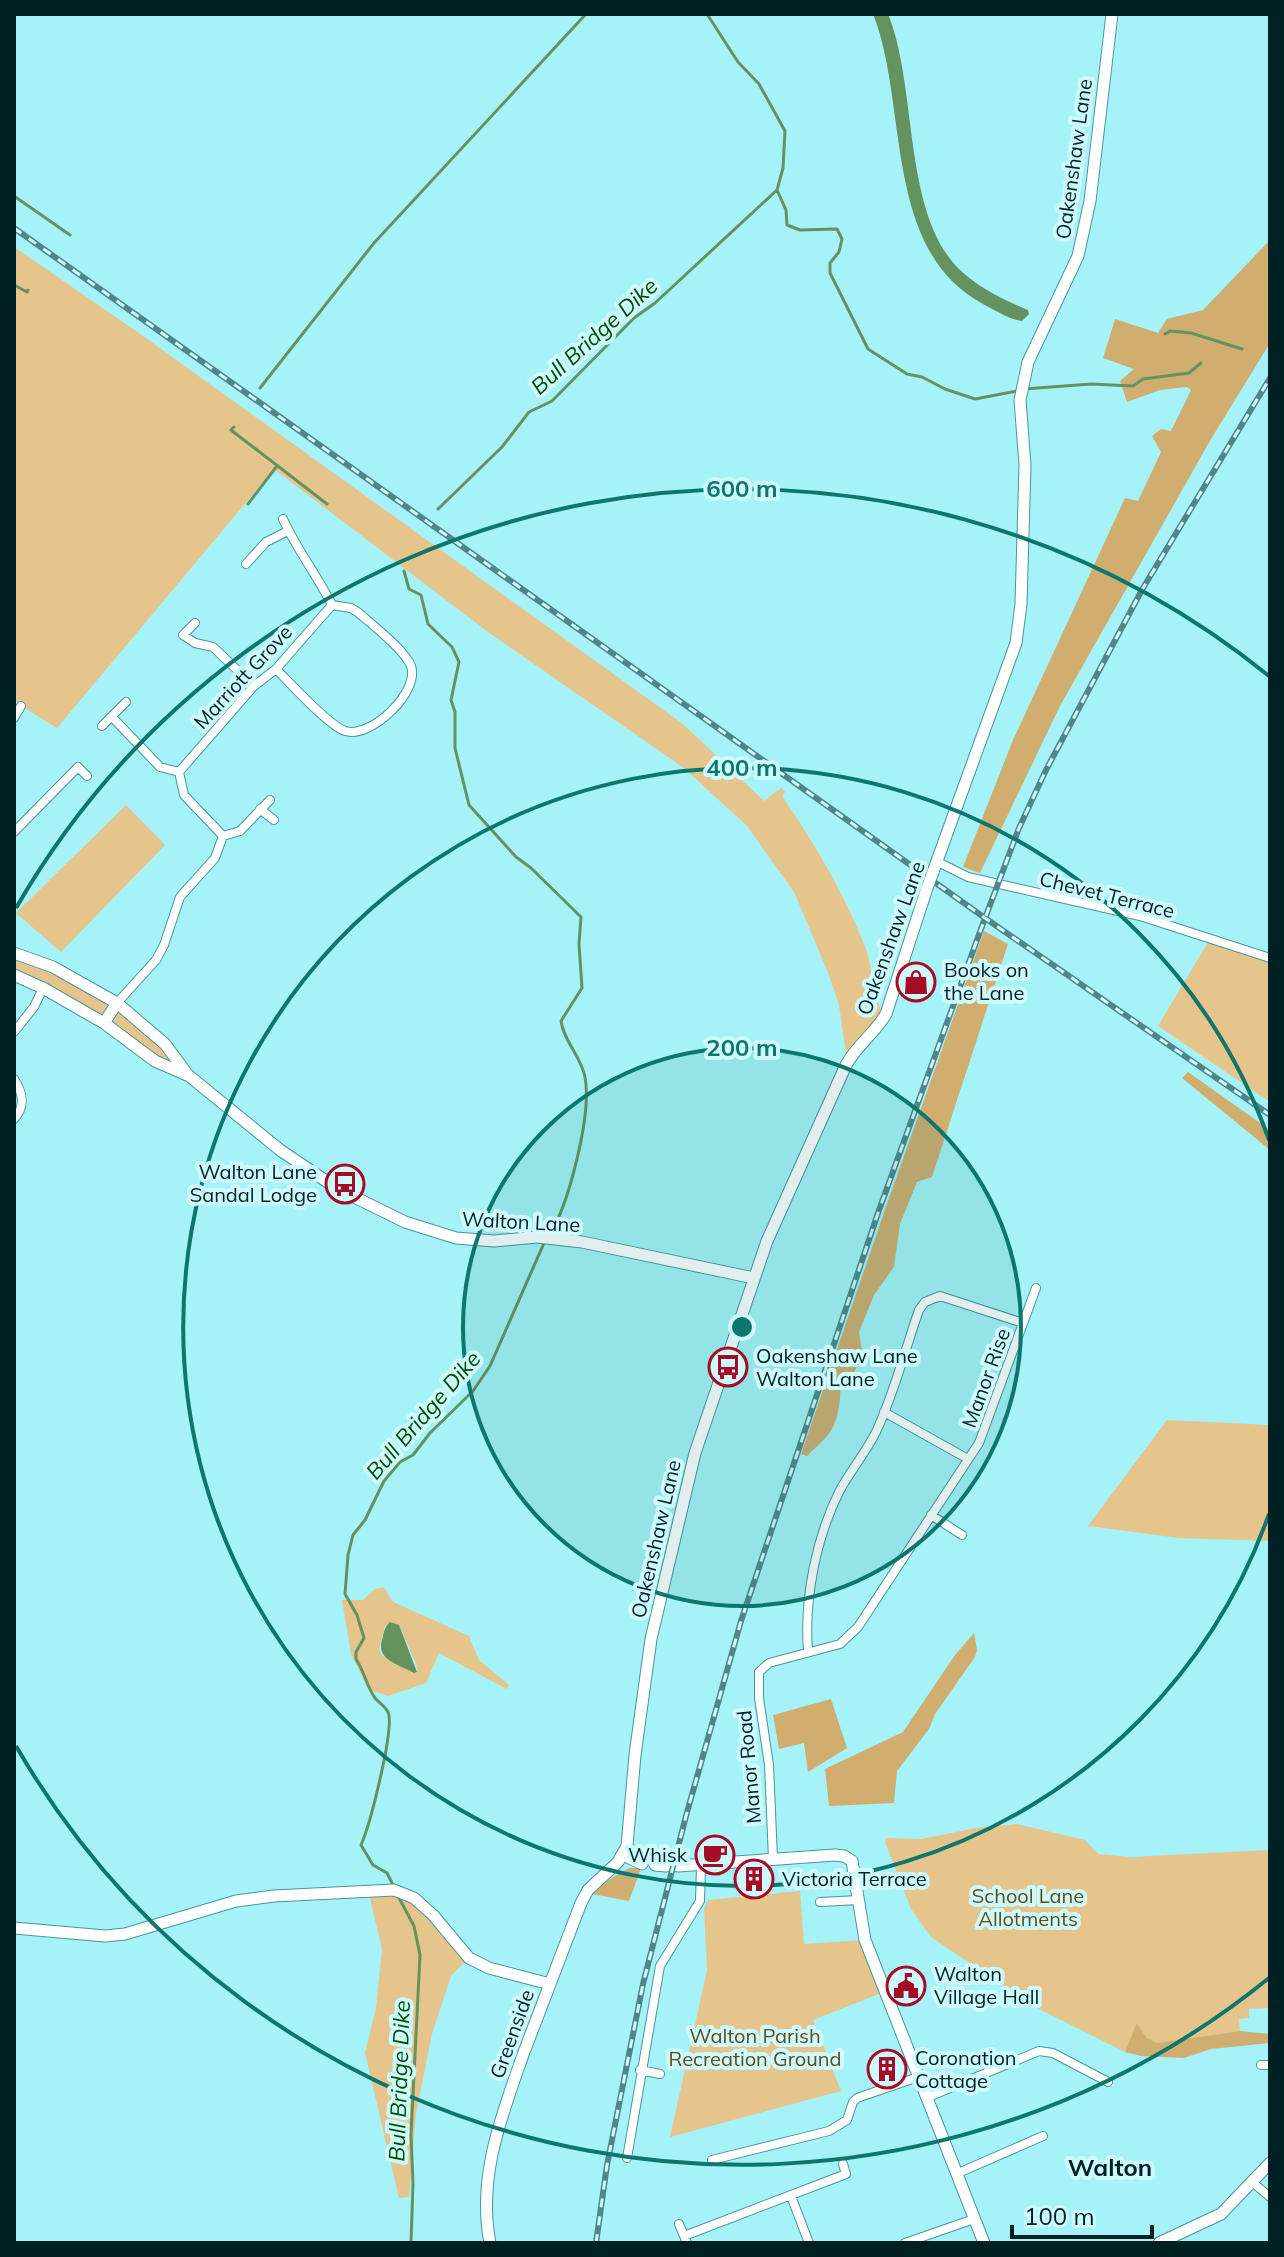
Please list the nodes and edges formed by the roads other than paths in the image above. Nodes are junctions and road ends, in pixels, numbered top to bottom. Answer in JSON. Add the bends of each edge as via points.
{"nodes":[{"id":1,"x":1112,"y":14,"type":"edge"},
{"id":2,"x":283,"y":519,"type":"dead end"},
{"id":3,"x":288,"y":531,"type":"junction"},
{"id":4,"x":246,"y":564,"type":"dead end"},
{"id":5,"x":332,"y":605,"type":"junction"},
{"id":6,"x":195,"y":623,"type":"dead end"},
{"id":7,"x":276,"y":669,"type":"junction"},
{"id":8,"x":254,"y":686,"type":"junction"},
{"id":9,"x":126,"y":702,"type":"dead end"},
{"id":10,"x":21,"y":706,"type":"dead end"},
{"id":11,"x":112,"y":717,"type":"junction"},
{"id":12,"x":14,"y":718,"type":"edge"},
{"id":13,"x":102,"y":726,"type":"dead end"},
{"id":14,"x":179,"y":772,"type":"junction"},
{"id":15,"x":87,"y":776,"type":"dead end"},
{"id":16,"x":270,"y":800,"type":"dead end"},
{"id":17,"x":260,"y":809,"type":"junction"},
{"id":18,"x":274,"y":820,"type":"dead end"},
{"id":19,"x":14,"y":832,"type":"edge"},
{"id":20,"x":223,"y":836,"type":"junction"},
{"id":21,"x":936,"y":867,"type":"junction"},
{"id":22,"x":14,"y":953,"type":"edge"},
{"id":23,"x":1270,"y":958,"type":"edge"},
{"id":24,"x":53,"y":967,"type":"junction"},
{"id":25,"x":14,"y":975,"type":"edge"},
{"id":26,"x":43,"y":988,"type":"junction"},
{"id":27,"x":117,"y":1003,"type":"junction"},
{"id":28,"x":104,"y":1023,"type":"junction"},
{"id":29,"x":14,"y":1032,"type":"edge"},
{"id":30,"x":188,"y":1075,"type":"junction"},
{"id":31,"x":14,"y":1079,"type":"edge"},
{"id":32,"x":14,"y":1119,"type":"edge"},
{"id":33,"x":754,"y":1278,"type":"junction"},
{"id":34,"x":1036,"y":1288,"type":"dead end"},
{"id":35,"x":1023,"y":1323,"type":"junction"},
{"id":36,"x":884,"y":1412,"type":"junction"},
{"id":37,"x":968,"y":1459,"type":"junction"},
{"id":38,"x":931,"y":1515,"type":"junction"},
{"id":39,"x":962,"y":1535,"type":"dead end"},
{"id":40,"x":808,"y":1651,"type":"junction"},
{"id":41,"x":759,"y":1672,"type":"joint"},
{"id":42,"x":623,"y":1855,"type":"junction"},
{"id":43,"x":773,"y":1859,"type":"junction"},
{"id":44,"x":642,"y":1864,"type":"dead end"},
{"id":45,"x":667,"y":1866,"type":"dead end"},
{"id":46,"x":701,"y":1866,"type":"junction"},
{"id":47,"x":859,"y":1900,"type":"junction"},
{"id":48,"x":825,"y":1904,"type":"dead end"},
{"id":49,"x":14,"y":1928,"type":"edge"},
{"id":50,"x":550,"y":1984,"type":"junction"},
{"id":51,"x":640,"y":2070,"type":"junction"},
{"id":52,"x":660,"y":2074,"type":"dead end"},
{"id":53,"x":918,"y":2077,"type":"junction"},
{"id":54,"x":1108,"y":2082,"type":"dead end"},
{"id":55,"x":926,"y":2098,"type":"junction"},
{"id":56,"x":1044,"y":2138,"type":"dead end"},
{"id":57,"x":627,"y":2158,"type":"dead end"},
{"id":58,"x":712,"y":2160,"type":"dead end"},
{"id":59,"x":1270,"y":2163,"type":"edge"},
{"id":60,"x":843,"y":2164,"type":"dead end"},
{"id":61,"x":956,"y":2174,"type":"junction"},
{"id":62,"x":1252,"y":2182,"type":"junction"},
{"id":63,"x":791,"y":2196,"type":"junction"},
{"id":64,"x":1270,"y":2197,"type":"edge"},
{"id":65,"x":974,"y":2219,"type":"junction"},
{"id":66,"x":679,"y":2224,"type":"dead end"},
{"id":67,"x":685,"y":2239,"type":"edge"},
{"id":68,"x":490,"y":2243,"type":"edge"},
{"id":69,"x":809,"y":2243,"type":"edge"},
{"id":70,"x":905,"y":2243,"type":"edge"},
{"id":71,"x":984,"y":2243,"type":"edge"},
{"id":72,"x":1159,"y":2243,"type":"edge"}],
"edges":[{"from":1,"to":21,"type":"street","name":"Oakenshaw Lane","via":[[1090,201],[1078,256],[1041,333],[1021,396],[1025,465],[1016,643]]},
{"from":2,"to":3,"type":"street"},
{"from":3,"to":4,"type":"street","via":[[266,542]]},
{"from":3,"to":5,"type":"street"},
{"from":5,"to":7,"type":"street","name":"Marriott Grove"},
{"from":5,"to":7,"type":"street","via":[[359,613],[408,659],[413,676],[409,692],[374,726],[348,732]]},
{"from":6,"to":8,"type":"street","via":[[183,635],[187,640],[213,647]]},
{"from":7,"to":8,"type":"street","name":"Marriott Grove"},
{"from":8,"to":14,"type":"street","name":"Marriott Grove"},
{"from":9,"to":11,"type":"street"},
{"from":10,"to":12,"type":"street"},
{"from":11,"to":13,"type":"street"},
{"from":11,"to":14,"type":"street","via":[[160,767]]},
{"from":14,"to":20,"type":"street","via":[[184,795]]},
{"from":15,"to":19,"type":"street","via":[[78,767]]},
{"from":16,"to":17,"type":"street"},
{"from":17,"to":18,"type":"street"},
{"from":17,"to":20,"type":"street","via":[[240,831]]},
{"from":20,"to":27,"type":"street","via":[[215,858],[180,897],[156,960]]},
{"from":21,"to":23,"type":"street","name":"Chevet Terrace","via":[[1140,916]]},
{"from":21,"to":33,"type":"street","name":"Oakenshaw Lane","bridge":true,"via":[[886,1014],[855,1049],[837,1082]]},
{"from":22,"to":24,"type":"street","name":"Walton Lane"},
{"from":24,"to":26,"type":"street"},
{"from":24,"to":27,"type":"street","name":"Walton Lane"},
{"from":25,"to":26,"type":"street","name":"Walton Lane"},
{"from":26,"to":28,"type":"street","name":"Walton Lane"},
{"from":26,"to":29,"type":"street"},
{"from":27,"to":28,"type":"street"},
{"from":27,"to":30,"type":"street","name":"Walton Lane","via":[[165,1044]]},
{"from":28,"to":30,"type":"street","name":"Walton Lane","via":[[155,1061]]},
{"from":30,"to":33,"type":"street","name":"Walton Lane","via":[[280,1150],[338,1189],[405,1222],[456,1238],[548,1238]]},
{"from":31,"to":32,"type":"street","via":[[23,1098]]},
{"from":33,"to":42,"type":"street","name":"Oakenshaw Lane","via":[[695,1453],[658,1608]]},
{"from":34,"to":35,"type":"street","name":"Manor Rise"},
{"from":35,"to":36,"type":"street","via":[[950,1298],[925,1302]]},
{"from":35,"to":37,"type":"street","name":"Manor Rise","via":[[986,1429]]},
{"from":36,"to":37,"type":"street"},
{"from":36,"to":40,"type":"street","via":[[827,1523],[814,1566]]},
{"from":37,"to":38,"type":"street","name":"Manor Rise"},
{"from":38,"to":39,"type":"street"},
{"from":38,"to":40,"type":"street","name":"Manor Rise","via":[[849,1637]]},
{"from":40,"to":41,"type":"street","name":"Manor Rise","via":[[769,1663]]},
{"from":41,"to":43,"type":"street","name":"Manor Road"},
{"from":42,"to":44,"type":"street"},
{"from":42,"to":50,"type":"street","name":"Greenside","via":[[588,1890]]},
{"from":43,"to":46,"type":"street"},
{"from":43,"to":47,"type":"street","via":[[844,1856],[854,1867]]},
{"from":45,"to":46,"type":"street"},
{"from":46,"to":51,"type":"street","via":[[700,1901],[660,1966]]},
{"from":47,"to":48,"type":"street"},
{"from":47,"to":53,"type":"street","via":[[865,1940]]},
{"from":49,"to":50,"type":"street","via":[[105,1936],[236,1901],[396,1890],[433,1915],[469,1958]]},
{"from":50,"to":68,"type":"street","name":"Greenside","via":[[491,2155],[485,2210]]},
{"from":51,"to":52,"type":"street"},
{"from":51,"to":57,"type":"street"},
{"from":53,"to":55,"type":"street"},
{"from":53,"to":58,"type":"street","via":[[857,2098],[847,2120],[829,2131]]},
{"from":54,"to":55,"type":"street","via":[[1039,2051]]},
{"from":55,"to":61,"type":"street"},
{"from":56,"to":61,"type":"street"},
{"from":59,"to":62,"type":"street"},
{"from":60,"to":63,"type":"street","via":[[846,2174]]},
{"from":61,"to":65,"type":"street"},
{"from":62,"to":64,"type":"street"},
{"from":62,"to":72,"type":"street","via":[[1221,2214]]},
{"from":63,"to":67,"type":"street"},
{"from":63,"to":69,"type":"street"},
{"from":65,"to":70,"type":"street"},
{"from":65,"to":71,"type":"street"},
{"from":66,"to":67,"type":"street"}]}
